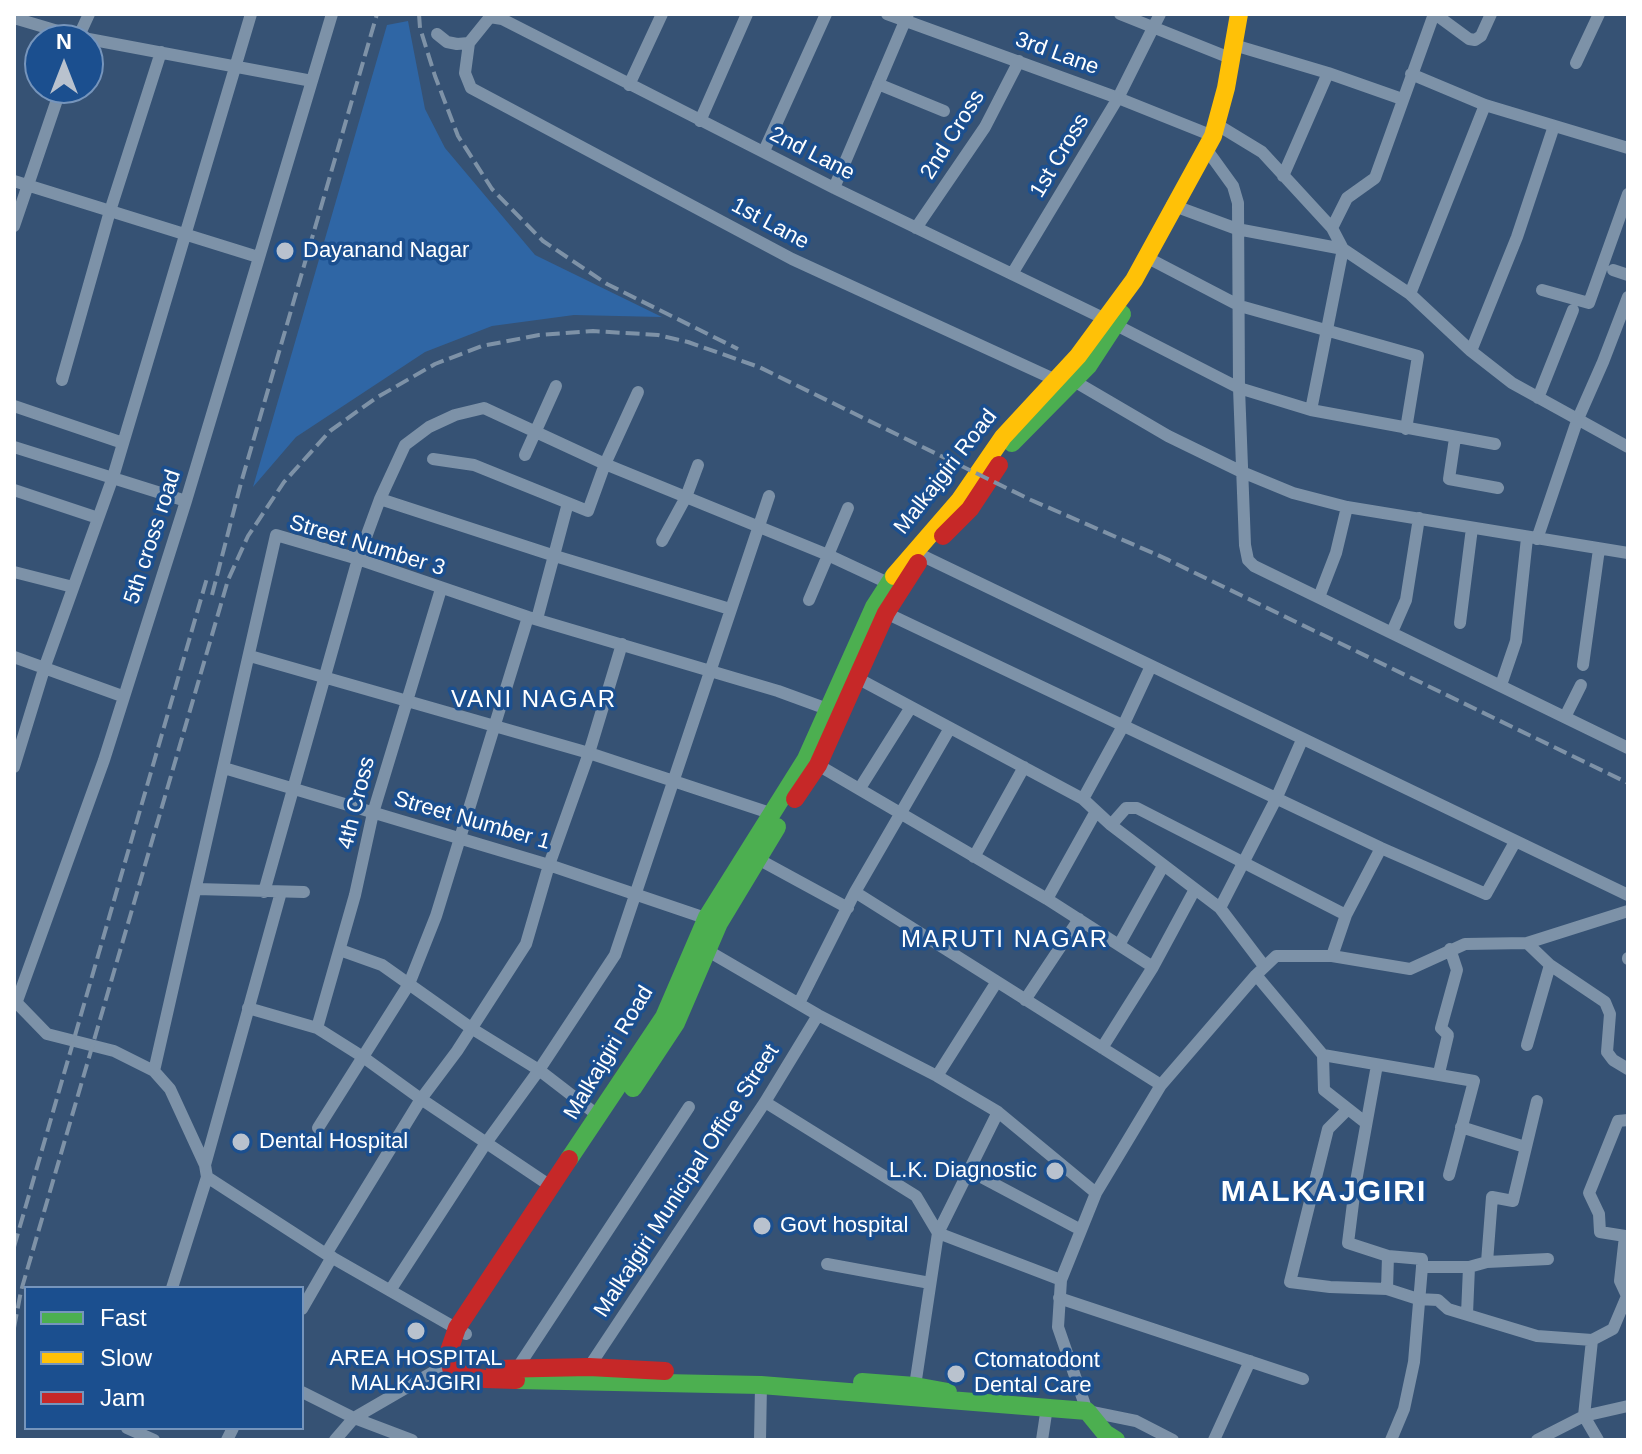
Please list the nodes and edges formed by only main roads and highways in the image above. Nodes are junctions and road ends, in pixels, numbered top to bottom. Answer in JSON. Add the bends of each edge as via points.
{"nodes":[{"id":1,"x":1239,"y":14,"type":"edge"},
{"id":2,"x":1066,"y":381,"type":"junction"},
{"id":3,"x":713,"y":920,"type":"junction"},
{"id":4,"x":701,"y":947,"type":"junction"},
{"id":5,"x":583,"y":1152,"type":"junction"},
{"id":6,"x":462,"y":1331,"type":"junction"},
{"id":7,"x":453,"y":1360,"type":"junction"},
{"id":8,"x":981,"y":1402,"type":"junction"},
{"id":9,"x":1109,"y":1438,"type":"edge"}],
"edges":[{"from":1,"to":2,"type":"main road","name":"Malkajgiri Road","via":[[1212,136],[1111,322]]},
{"from":2,"to":3,"type":"main road","name":"Malkajgiri Road","via":[[1012,444],[970,509],[923,556],[886,613],[818,765]]},
{"from":2,"to":3,"type":"main road","name":"Malkajgiri Road","via":[[1024,412],[959,501],[888,583],[806,759]]},
{"from":3,"to":4,"type":"main road","name":"Malkajgiri Road"},
{"from":4,"to":5,"type":"main road","name":"Malkajgiri Road"},
{"from":4,"to":5,"type":"main road","name":"Malkajgiri Road","via":[[676,1023]]},
{"from":5,"to":6,"type":"main road","name":"Malkajgiri Road"},
{"from":5,"to":6,"type":"main road","name":"Malkajgiri Road","via":[[552,1187]]},
{"from":6,"to":7,"type":"main road","name":"Malkajgiri Road"},
{"from":7,"to":8,"type":"main road","via":[[467,1368],[589,1367],[915,1386]]},
{"from":7,"to":8,"type":"main road","via":[[452,1372],[485,1379],[761,1385]]},
{"from":8,"to":9,"type":"main road","via":[[1087,1411]]}]}
